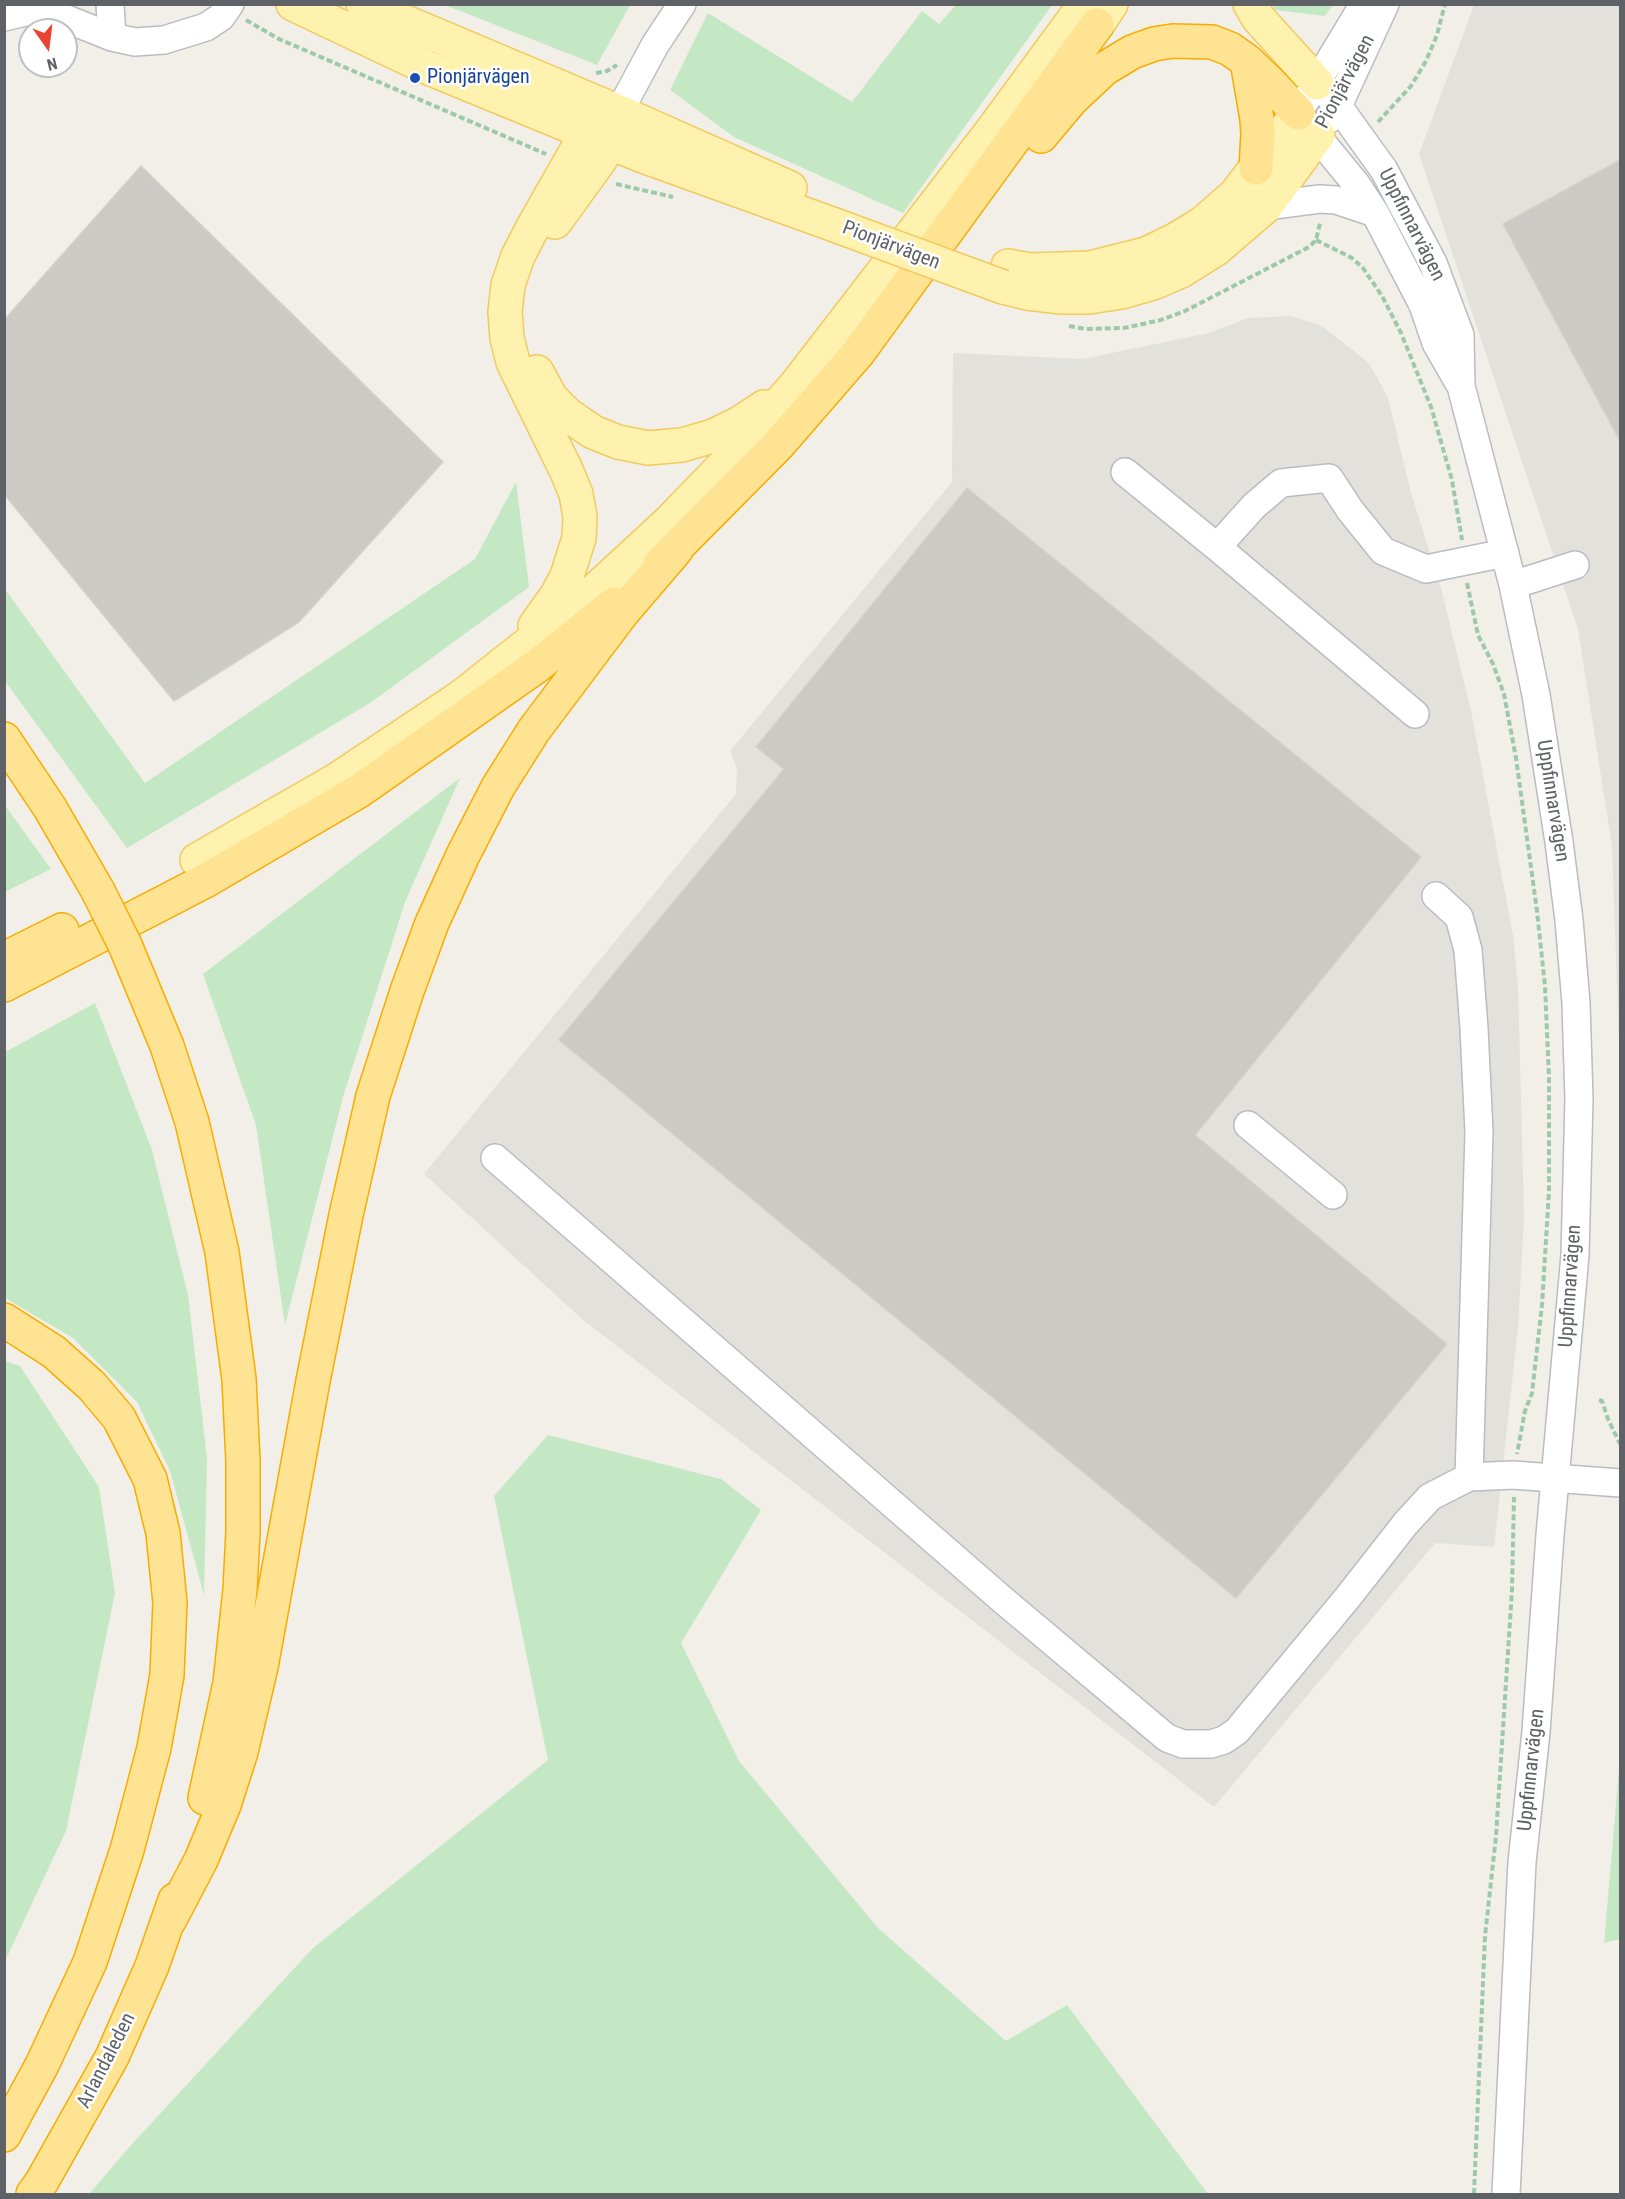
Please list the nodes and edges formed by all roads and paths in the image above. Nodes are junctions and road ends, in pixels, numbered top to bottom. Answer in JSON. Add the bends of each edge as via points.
{"nodes":[{"id":1,"x":110,"y":4,"type":"edge"},
{"id":2,"x":230,"y":4,"type":"edge"},
{"id":3,"x":293,"y":4,"type":"edge"},
{"id":4,"x":363,"y":4,"type":"edge"},
{"id":5,"x":682,"y":4,"type":"edge"},
{"id":6,"x":1250,"y":4,"type":"edge"},
{"id":7,"x":1364,"y":4,"type":"edge"},
{"id":8,"x":1385,"y":4,"type":"edge"},
{"id":9,"x":1097,"y":11,"type":"edge"},
{"id":10,"x":4,"y":17,"type":"edge"},
{"id":11,"x":112,"y":37,"type":"junction"},
{"id":12,"x":1247,"y":61,"type":"junction"},
{"id":13,"x":1327,"y":95,"type":"junction"},
{"id":14,"x":1308,"y":124,"type":"junction"},
{"id":15,"x":605,"y":129,"type":"junction"},
{"id":16,"x":1256,"y":168,"type":"junction"},
{"id":17,"x":1266,"y":206,"type":"junction"},
{"id":18,"x":1375,"y":213,"type":"junction"},
{"id":19,"x":937,"y":246,"type":"junction"},
{"id":20,"x":1005,"y":277,"type":"junction"},
{"id":21,"x":795,"y":386,"type":"junction"},
{"id":22,"x":1461,"y":386,"type":"junction"},
{"id":23,"x":1125,"y":472,"type":"dead end"},
{"id":24,"x":1217,"y":547,"type":"junction"},
{"id":25,"x":676,"y":549,"type":"junction"},
{"id":26,"x":1505,"y":553,"type":"junction"},
{"id":27,"x":1575,"y":565,"type":"dead end"},
{"id":28,"x":1513,"y":585,"type":"junction"},
{"id":29,"x":508,"y":661,"type":"junction"},
{"id":30,"x":1416,"y":714,"type":"dead end"},
{"id":31,"x":4,"y":739,"type":"edge"},
{"id":32,"x":197,"y":860,"type":"joint"},
{"id":33,"x":1436,"y":896,"type":"dead end"},
{"id":34,"x":4,"y":959,"type":"edge"},
{"id":35,"x":4,"y":986,"type":"edge"},
{"id":36,"x":1248,"y":1125,"type":"dead end"},
{"id":37,"x":495,"y":1158,"type":"dead end"},
{"id":38,"x":1333,"y":1195,"type":"dead end"},
{"id":39,"x":4,"y":1320,"type":"edge"},
{"id":40,"x":1599,"y":1400,"type":"dead end"},
{"id":41,"x":1620,"y":1444,"type":"edge"},
{"id":42,"x":1469,"y":1477,"type":"junction"},
{"id":43,"x":1555,"y":1477,"type":"junction"},
{"id":44,"x":1620,"y":1483,"type":"edge"},
{"id":45,"x":169,"y":1921,"type":"junction"},
{"id":46,"x":4,"y":2135,"type":"edge"},
{"id":47,"x":33,"y":2194,"type":"edge"},
{"id":48,"x":1506,"y":2194,"type":"edge"}],
"edges":[{"from":1,"to":11,"type":"street"},
{"from":2,"to":11,"type":"street","via":[[221,17],[186,35],[135,42]]},
{"from":3,"to":15,"type":"main road","name":"Pionjärvägen","via":[[424,66]]},
{"from":4,"to":15,"type":"main road","name":"Pionjärvägen"},
{"from":5,"to":15,"type":"street"},
{"from":6,"to":13,"type":"main road"},
{"from":7,"to":13,"type":"street","name":"Pionjärvägen"},
{"from":8,"to":13,"type":"street","name":"Pionjärvägen"},
{"from":9,"to":19,"type":"highway"},
{"from":9,"to":21,"type":"main road","via":[[965,166]]},
{"from":10,"to":11,"type":"street","via":[[30,11],[54,14]]},
{"from":12,"to":14,"type":"highway"},
{"from":12,"to":16,"type":"highway","via":[[1257,119]]},
{"from":12,"to":19,"type":"highway","via":[[1212,42],[1173,41],[1154,44],[1104,69]]},
{"from":13,"to":14,"type":"street","name":"Pionjärvägen"},
{"from":13,"to":22,"type":"street","name":"Uppfinnarvägen","via":[[1384,170],[1433,263],[1460,335]]},
{"from":14,"to":16,"type":"main road","name":"Pionjärvägen"},
{"from":14,"to":17,"type":"main road","name":"Pionjärvägen"},
{"from":14,"to":18,"type":"street","name":"Uppfinnarvägen"},
{"from":15,"to":20,"type":"main road","name":"Pionjärvägen","via":[[837,217],[961,257]]},
{"from":15,"to":21,"type":"main road","via":[[569,204],[548,231],[525,282],[524,326],[530,353],[551,398],[592,432],[648,448],[682,445],[713,436]]},
{"from":15,"to":29,"type":"main road","via":[[532,229],[508,285],[505,312],[513,362],[567,472],[580,517],[576,548],[562,586]]},
{"from":16,"to":20,"type":"main road","name":"Pionjärvägen","via":[[1235,195],[1203,223],[1146,254],[1090,268],[1030,270]]},
{"from":17,"to":18,"type":"street","via":[[1336,200]]},
{"from":17,"to":20,"type":"main road","name":"Pionjärvägen","via":[[1216,249],[1181,271],[1143,286],[1111,294],[1070,297],[1027,293]]},
{"from":18,"to":22,"type":"street","name":"Uppfinnarvägen","via":[[1418,295],[1436,343]]},
{"from":19,"to":25,"type":"highway","via":[[820,398]]},
{"from":21,"to":29,"type":"main road","via":[[669,522],[591,594]]},
{"from":22,"to":26,"type":"street","name":"Uppfinnarvägen"},
{"from":23,"to":24,"type":"street"},
{"from":24,"to":26,"type":"street","via":[[1281,483],[1329,478],[1383,551],[1426,569]]},
{"from":24,"to":30,"type":"street"},
{"from":25,"to":35,"type":"highway","via":[[537,666],[359,791],[207,880]]},
{"from":25,"to":45,"type":"highway","via":[[541,721],[498,787],[432,923],[410,982],[373,1096],[346,1215],[261,1667],[240,1752],[201,1860]]},
{"from":26,"to":28,"type":"street","name":"Uppfinnarvägen"},
{"from":27,"to":28,"type":"street"},
{"from":28,"to":43,"type":"street","name":"Uppfinnarvägen","via":[[1536,695],[1559,842],[1576,1003],[1579,1099],[1575,1256]]},
{"from":29,"to":32,"type":"main road","via":[[338,779]]},
{"from":31,"to":45,"type":"highway","bridge":true,"via":[[98,891],[167,1046],[208,1184],[232,1318],[243,1461],[240,1590],[230,1683],[213,1768]]},
{"from":32,"to":34,"type":"highway"},
{"from":33,"to":42,"type":"street","via":[[1459,917],[1468,950],[1474,1028],[1479,1131]]},
{"from":36,"to":38,"type":"street"},
{"from":37,"to":42,"type":"street","via":[[1004,1601],[1167,1738],[1183,1744],[1210,1744],[1236,1731],[1406,1523],[1430,1497]]},
{"from":39,"to":46,"type":"highway","via":[[54,1352],[92,1386],[119,1418],[150,1479],[163,1533],[170,1604],[165,1685],[154,1748],[128,1850],[90,1962]]},
{"from":40,"to":41,"type":"path"},
{"from":42,"to":43,"type":"street"},
{"from":43,"to":44,"type":"street"},
{"from":43,"to":48,"type":"street","name":"Uppfinnarvägen","via":[[1522,1862]]},
{"from":45,"to":47,"type":"highway","name":"Arlandaleden","via":[[112,2057]]}]}
